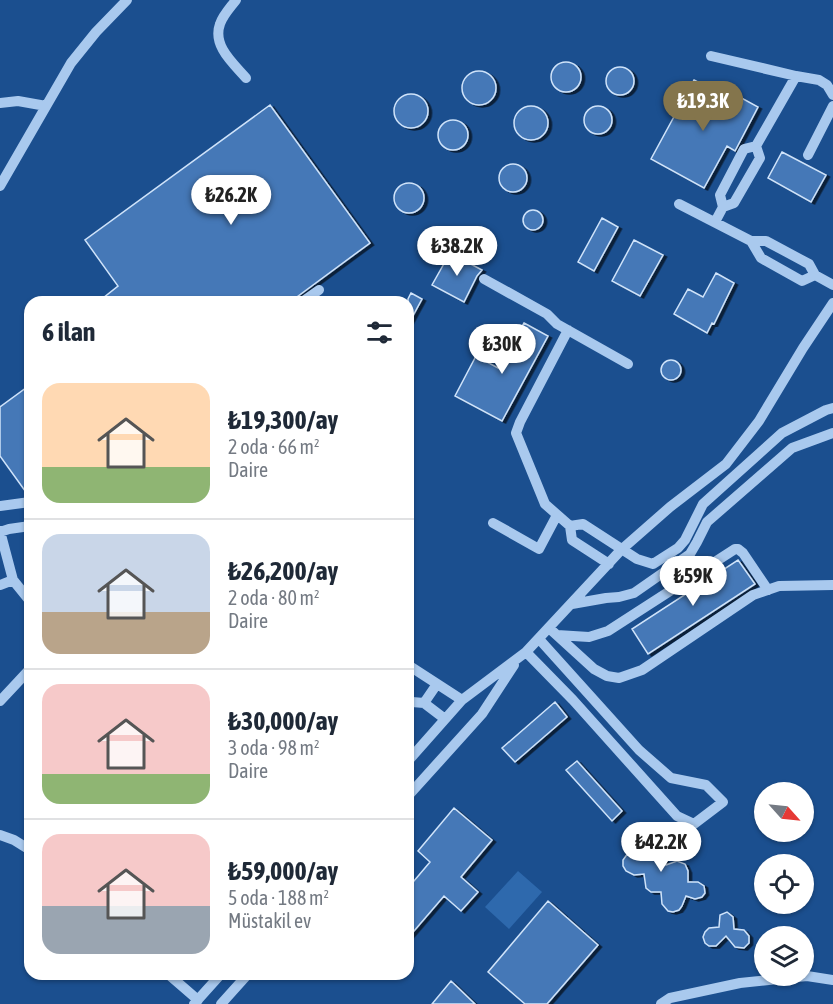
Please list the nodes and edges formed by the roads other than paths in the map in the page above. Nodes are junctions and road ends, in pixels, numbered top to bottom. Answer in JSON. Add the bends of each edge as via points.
{"nodes":[{"id":1,"x":127,"y":0,"type":"edge"},
{"id":2,"x":236,"y":0,"type":"edge"},
{"id":3,"x":711,"y":56,"type":"dead end"},
{"id":4,"x":796,"y":76,"type":"junction"},
{"id":5,"x":246,"y":78,"type":"dead end"},
{"id":6,"x":833,"y":94,"type":"edge"},
{"id":7,"x":0,"y":103,"type":"edge"},
{"id":8,"x":46,"y":106,"type":"junction"},
{"id":9,"x":833,"y":106,"type":"edge"},
{"id":10,"x":756,"y":146,"type":"junction"},
{"id":11,"x":808,"y":155,"type":"dead end"},
{"id":12,"x":0,"y":186,"type":"edge"},
{"id":13,"x":678,"y":204,"type":"dead end"},
{"id":14,"x":723,"y":207,"type":"junction"},
{"id":15,"x":715,"y":222,"type":"junction"},
{"id":16,"x":751,"y":241,"type":"junction"},
{"id":17,"x":815,"y":275,"type":"junction"},
{"id":18,"x":484,"y":279,"type":"dead end"},
{"id":19,"x":833,"y":285,"type":"edge"},
{"id":20,"x":319,"y":290,"type":"dead end"},
{"id":21,"x":310,"y":296,"type":"edge"},
{"id":22,"x":833,"y":303,"type":"edge"},
{"id":23,"x":568,"y":330,"type":"junction"},
{"id":24,"x":628,"y":364,"type":"dead end"},
{"id":25,"x":833,"y":408,"type":"edge"},
{"id":26,"x":833,"y":433,"type":"edge"},
{"id":27,"x":764,"y":449,"type":"junction"},
{"id":28,"x":775,"y":462,"type":"junction"},
{"id":29,"x":744,"y":468,"type":"junction"},
{"id":30,"x":754,"y":481,"type":"junction"},
{"id":31,"x":722,"y":488,"type":"junction"},
{"id":32,"x":731,"y":500,"type":"junction"},
{"id":33,"x":24,"y":503,"type":"edge"},
{"id":34,"x":0,"y":506,"type":"edge"},
{"id":35,"x":557,"y":515,"type":"junction"},
{"id":36,"x":493,"y":523,"type":"dead end"},
{"id":37,"x":570,"y":526,"type":"junction"},
{"id":38,"x":24,"y":527,"type":"edge"},
{"id":39,"x":0,"y":532,"type":"edge"},
{"id":40,"x":621,"y":550,"type":"junction"},
{"id":41,"x":609,"y":564,"type":"junction"},
{"id":42,"x":13,"y":580,"type":"junction"},
{"id":43,"x":0,"y":585,"type":"edge"},
{"id":44,"x":833,"y":585,"type":"edge"},
{"id":45,"x":768,"y":590,"type":"junction"},
{"id":46,"x":24,"y":594,"type":"edge"},
{"id":47,"x":571,"y":604,"type":"junction"},
{"id":48,"x":553,"y":631,"type":"junction"},
{"id":49,"x":539,"y":639,"type":"junction"},
{"id":50,"x":522,"y":656,"type":"junction"},
{"id":51,"x":414,"y":669,"type":"edge"},
{"id":52,"x":24,"y":675,"type":"edge"},
{"id":53,"x":437,"y":684,"type":"junction"},
{"id":54,"x":462,"y":700,"type":"junction"},
{"id":55,"x":0,"y":701,"type":"edge"},
{"id":56,"x":414,"y":702,"type":"edge"},
{"id":57,"x":424,"y":703,"type":"junction"},
{"id":58,"x":445,"y":719,"type":"junction"},
{"id":59,"x":414,"y":754,"type":"edge"},
{"id":60,"x":414,"y":789,"type":"edge"},
{"id":61,"x":0,"y":835,"type":"edge"},
{"id":62,"x":24,"y":844,"type":"edge"},
{"id":63,"x":174,"y":980,"type":"edge"},
{"id":64,"x":216,"y":980,"type":"edge"},
{"id":65,"x":243,"y":980,"type":"edge"},
{"id":66,"x":833,"y":980,"type":"edge"},
{"id":67,"x":196,"y":1002,"type":"edge"},
{"id":68,"x":221,"y":1004,"type":"edge"},
{"id":69,"x":661,"y":1004,"type":"edge"}],
"edges":[{"from":1,"to":8,"type":"street","via":[[78,53]]},
{"from":2,"to":5,"type":"street","via":[[221,22],[218,35],[225,53]]},
{"from":3,"to":4,"type":"street"},
{"from":4,"to":6,"type":"street","via":[[819,80]]},
{"from":4,"to":10,"type":"street"},
{"from":7,"to":8,"type":"street","via":[[18,101]]},
{"from":8,"to":12,"type":"street"},
{"from":9,"to":11,"type":"street"},
{"from":10,"to":14,"type":"street","via":[[760,158],[734,203]]},
{"from":10,"to":14,"type":"street","via":[[744,149],[720,195]]},
{"from":13,"to":15,"type":"street"},
{"from":14,"to":15,"type":"street"},
{"from":15,"to":16,"type":"street"},
{"from":16,"to":17,"type":"street","via":[[766,242],[809,264]]},
{"from":16,"to":17,"type":"street","via":[[761,258],[802,281]]},
{"from":17,"to":19,"type":"street"},
{"from":18,"to":23,"type":"street","via":[[548,314]]},
{"from":20,"to":21,"type":"street"},
{"from":22,"to":40,"type":"street","via":[[759,421],[726,464]]},
{"from":23,"to":24,"type":"street"},
{"from":23,"to":35,"type":"street","via":[[516,433],[546,504]]},
{"from":25,"to":27,"type":"street","via":[[782,433]]},
{"from":26,"to":28,"type":"street","via":[[792,448]]},
{"from":27,"to":28,"type":"street"},
{"from":27,"to":29,"type":"street"},
{"from":28,"to":30,"type":"street"},
{"from":29,"to":30,"type":"street"},
{"from":29,"to":31,"type":"street"},
{"from":30,"to":32,"type":"street"},
{"from":31,"to":32,"type":"street"},
{"from":31,"to":40,"type":"street","via":[[703,504],[678,548],[653,564]]},
{"from":32,"to":47,"type":"street","via":[[707,522],[690,554],[634,593]]},
{"from":33,"to":34,"type":"street"},
{"from":35,"to":36,"type":"street","via":[[539,549]]},
{"from":35,"to":37,"type":"street"},
{"from":37,"to":40,"type":"street","via":[[583,524]]},
{"from":37,"to":41,"type":"street","via":[[572,540]]},
{"from":38,"to":39,"type":"street"},
{"from":39,"to":42,"type":"street"},
{"from":40,"to":41,"type":"street"},
{"from":41,"to":47,"type":"street"},
{"from":42,"to":43,"type":"street"},
{"from":42,"to":46,"type":"street"},
{"from":44,"to":45,"type":"street","via":[[779,586]]},
{"from":45,"to":48,"type":"street","via":[[748,598],[642,670],[620,678],[598,672]]},
{"from":45,"to":48,"type":"street","via":[[741,550],[735,549],[608,632],[589,637]]},
{"from":47,"to":48,"type":"street"},
{"from":48,"to":49,"type":"street"},
{"from":49,"to":50,"type":"street"},
{"from":49,"to":50,"type":"street","via":[[639,750],[671,778],[706,784],[723,802],[694,824],[677,816],[573,700]]},
{"from":50,"to":54,"type":"street"},
{"from":50,"to":60,"type":"street","via":[[482,714]]},
{"from":51,"to":53,"type":"street"},
{"from":52,"to":55,"type":"street"},
{"from":53,"to":54,"type":"street"},
{"from":53,"to":57,"type":"street"},
{"from":54,"to":58,"type":"street"},
{"from":56,"to":57,"type":"street"},
{"from":57,"to":58,"type":"street"},
{"from":58,"to":59,"type":"street"},
{"from":61,"to":62,"type":"street"},
{"from":63,"to":67,"type":"street"},
{"from":64,"to":67,"type":"street"},
{"from":65,"to":68,"type":"street"},
{"from":66,"to":69,"type":"street","via":[[807,976],[740,983],[670,998]]}]}
